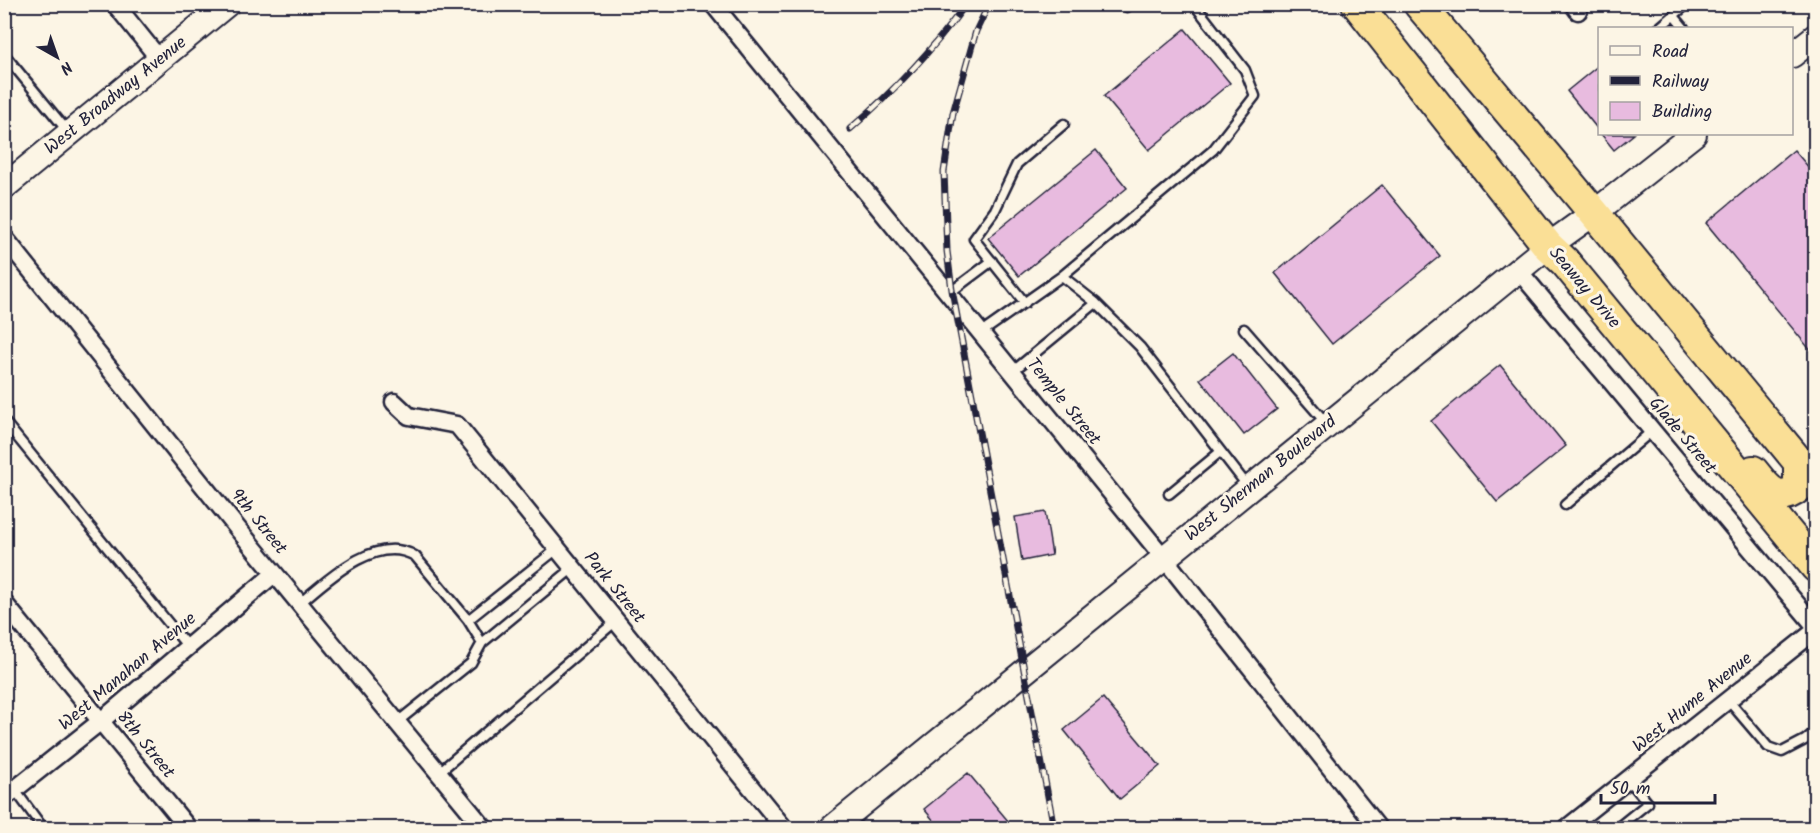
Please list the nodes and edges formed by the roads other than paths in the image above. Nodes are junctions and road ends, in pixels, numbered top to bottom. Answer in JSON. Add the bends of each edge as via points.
{"nodes":[{"id":1,"x":115,"y":4,"type":"edge"},
{"id":2,"x":227,"y":4,"type":"edge"},
{"id":3,"x":713,"y":4,"type":"edge"},
{"id":4,"x":1194,"y":4,"type":"edge"},
{"id":5,"x":1357,"y":4,"type":"edge"},
{"id":6,"x":1404,"y":4,"type":"edge"},
{"id":7,"x":1419,"y":4,"type":"edge"},
{"id":8,"x":1687,"y":4,"type":"edge"},
{"id":9,"x":1674,"y":16,"type":"junction"},
{"id":10,"x":1660,"y":27,"type":"edge"},
{"id":11,"x":1683,"y":27,"type":"edge"},
{"id":12,"x":1815,"y":36,"type":"edge"},
{"id":13,"x":1793,"y":53,"type":"edge"},
{"id":14,"x":4,"y":54,"type":"edge"},
{"id":15,"x":160,"y":60,"type":"junction"},
{"id":16,"x":1064,"y":124,"type":"dead end"},
{"id":17,"x":70,"y":134,"type":"junction"},
{"id":18,"x":1693,"y":135,"type":"edge"},
{"id":19,"x":1570,"y":184,"type":"junction"},
{"id":20,"x":4,"y":187,"type":"edge"},
{"id":21,"x":1594,"y":213,"type":"junction"},
{"id":22,"x":4,"y":237,"type":"edge"},
{"id":23,"x":1556,"y":254,"type":"junction"},
{"id":24,"x":992,"y":261,"type":"junction"},
{"id":25,"x":1520,"y":271,"type":"junction"},
{"id":26,"x":1062,"y":276,"type":"junction"},
{"id":27,"x":948,"y":294,"type":"junction"},
{"id":28,"x":1025,"y":303,"type":"junction"},
{"id":29,"x":1096,"y":303,"type":"junction"},
{"id":30,"x":1244,"y":330,"type":"dead end"},
{"id":31,"x":981,"y":333,"type":"junction"},
{"id":32,"x":1012,"y":372,"type":"junction"},
{"id":33,"x":394,"y":402,"type":"dead end"},
{"id":34,"x":4,"y":421,"type":"edge"},
{"id":35,"x":1328,"y":425,"type":"junction"},
{"id":36,"x":1652,"y":431,"type":"junction"},
{"id":37,"x":1220,"y":452,"type":"junction"},
{"id":38,"x":1807,"y":473,"type":"edge"},
{"id":39,"x":1249,"y":489,"type":"junction"},
{"id":40,"x":1169,"y":494,"type":"dead end"},
{"id":41,"x":1565,"y":505,"type":"dead end"},
{"id":42,"x":557,"y":549,"type":"junction"},
{"id":43,"x":1164,"y":558,"type":"junction"},
{"id":44,"x":1815,"y":567,"type":"edge"},
{"id":45,"x":573,"y":568,"type":"junction"},
{"id":46,"x":274,"y":574,"type":"junction"},
{"id":47,"x":4,"y":603,"type":"edge"},
{"id":48,"x":299,"y":604,"type":"junction"},
{"id":49,"x":468,"y":620,"type":"junction"},
{"id":50,"x":616,"y":621,"type":"junction"},
{"id":51,"x":1815,"y":628,"type":"edge"},
{"id":52,"x":483,"y":643,"type":"junction"},
{"id":53,"x":188,"y":647,"type":"junction"},
{"id":54,"x":1728,"y":700,"type":"junction"},
{"id":55,"x":101,"y":721,"type":"junction"},
{"id":56,"x":396,"y":723,"type":"junction"},
{"id":57,"x":1815,"y":731,"type":"edge"},
{"id":58,"x":438,"y":773,"type":"junction"},
{"id":59,"x":1629,"y":780,"type":"junction"},
{"id":60,"x":10,"y":794,"type":"edge"},
{"id":61,"x":43,"y":828,"type":"edge"},
{"id":62,"x":188,"y":828,"type":"edge"},
{"id":63,"x":484,"y":828,"type":"edge"},
{"id":64,"x":784,"y":828,"type":"edge"},
{"id":65,"x":832,"y":828,"type":"edge"},
{"id":66,"x":1378,"y":828,"type":"edge"},
{"id":67,"x":1567,"y":828,"type":"edge"},
{"id":68,"x":1617,"y":828,"type":"edge"}],
"edges":[{"from":1,"to":15,"type":"street"},
{"from":2,"to":15,"type":"main road","name":"West Broadway Avenue"},
{"from":3,"to":27,"type":"street","name":"Temple Street"},
{"from":4,"to":26,"type":"lane","via":[[1245,70],[1255,96],[1213,150]]},
{"from":5,"to":23,"type":"highway","name":"Seaway Drive"},
{"from":6,"to":19,"type":"highway","via":[[1541,168]]},
{"from":7,"to":19,"type":"highway"},
{"from":8,"to":9,"type":"lane"},
{"from":9,"to":10,"type":"lane"},
{"from":9,"to":11,"type":"lane"},
{"from":12,"to":13,"type":"main road"},
{"from":14,"to":17,"type":"lane"},
{"from":15,"to":17,"type":"main road","name":"West Broadway Avenue"},
{"from":16,"to":24,"type":"lane","via":[[1017,164],[995,210],[974,238]]},
{"from":17,"to":20,"type":"main road","name":"West Broadway Avenue"},
{"from":18,"to":21,"type":"main road","name":"West Sherman Boulevard"},
{"from":19,"to":21,"type":"highway"},
{"from":21,"to":23,"type":"main road","name":"West Sherman Boulevard"},
{"from":21,"to":38,"type":"highway"},
{"from":22,"to":46,"type":"street","name":"9th Street"},
{"from":23,"to":25,"type":"main road","name":"West Sherman Boulevard"},
{"from":23,"to":38,"type":"highway","via":[[1596,282],[1771,491],[1780,496],[1791,494]]},
{"from":23,"to":44,"type":"highway","name":"Seaway Drive"},
{"from":24,"to":27,"type":"lane"},
{"from":24,"to":28,"type":"lane"},
{"from":25,"to":35,"type":"main road","name":"West Sherman Boulevard"},
{"from":25,"to":36,"type":"street","name":"Glade Street"},
{"from":26,"to":28,"type":"lane"},
{"from":26,"to":29,"type":"lane"},
{"from":27,"to":31,"type":"street","name":"Temple Street"},
{"from":28,"to":31,"type":"lane"},
{"from":29,"to":32,"type":"lane"},
{"from":29,"to":37,"type":"lane","via":[[1140,347]]},
{"from":30,"to":35,"type":"lane"},
{"from":31,"to":32,"type":"street","name":"Temple Street"},
{"from":32,"to":43,"type":"street","name":"Temple Street"},
{"from":33,"to":42,"type":"street","name":"Park Street","via":[[410,416],[457,425]]},
{"from":34,"to":53,"type":"lane"},
{"from":35,"to":39,"type":"main road","name":"West Sherman Boulevard"},
{"from":36,"to":41,"type":"lane"},
{"from":36,"to":51,"type":"street","name":"Glade Street"},
{"from":37,"to":39,"type":"lane"},
{"from":37,"to":40,"type":"lane"},
{"from":39,"to":43,"type":"main road","name":"West Sherman Boulevard"},
{"from":42,"to":45,"type":"street","name":"Park Street"},
{"from":42,"to":49,"type":"lane"},
{"from":43,"to":65,"type":"main road","name":"West Sherman Boulevard"},
{"from":43,"to":66,"type":"street","name":"Temple Street"},
{"from":45,"to":50,"type":"street","name":"Park Street"},
{"from":45,"to":52,"type":"lane"},
{"from":46,"to":48,"type":"street","name":"9th Street"},
{"from":46,"to":53,"type":"street","name":"West Manahan Avenue"},
{"from":47,"to":55,"type":"street","name":"8th Street"},
{"from":48,"to":49,"type":"lane","via":[[354,562],[396,549],[415,556]]},
{"from":48,"to":56,"type":"street","name":"9th Street"},
{"from":49,"to":52,"type":"lane"},
{"from":50,"to":58,"type":"lane"},
{"from":50,"to":64,"type":"street","name":"Park Street"},
{"from":51,"to":54,"type":"street","name":"West Hume Avenue"},
{"from":52,"to":56,"type":"lane","via":[[471,663]]},
{"from":53,"to":55,"type":"street","name":"West Manahan Avenue"},
{"from":54,"to":57,"type":"lane","via":[[1768,747],[1782,752]]},
{"from":54,"to":59,"type":"street","name":"West Hume Avenue"},
{"from":55,"to":60,"type":"street","name":"West Manahan Avenue"},
{"from":55,"to":62,"type":"street","name":"8th Street"},
{"from":56,"to":58,"type":"street","name":"9th Street"},
{"from":58,"to":63,"type":"street","name":"9th Street"},
{"from":59,"to":67,"type":"street","name":"West Hume Avenue"},
{"from":59,"to":68,"type":"lane","via":[[1648,803]]},
{"from":60,"to":61,"type":"lane"}]}
